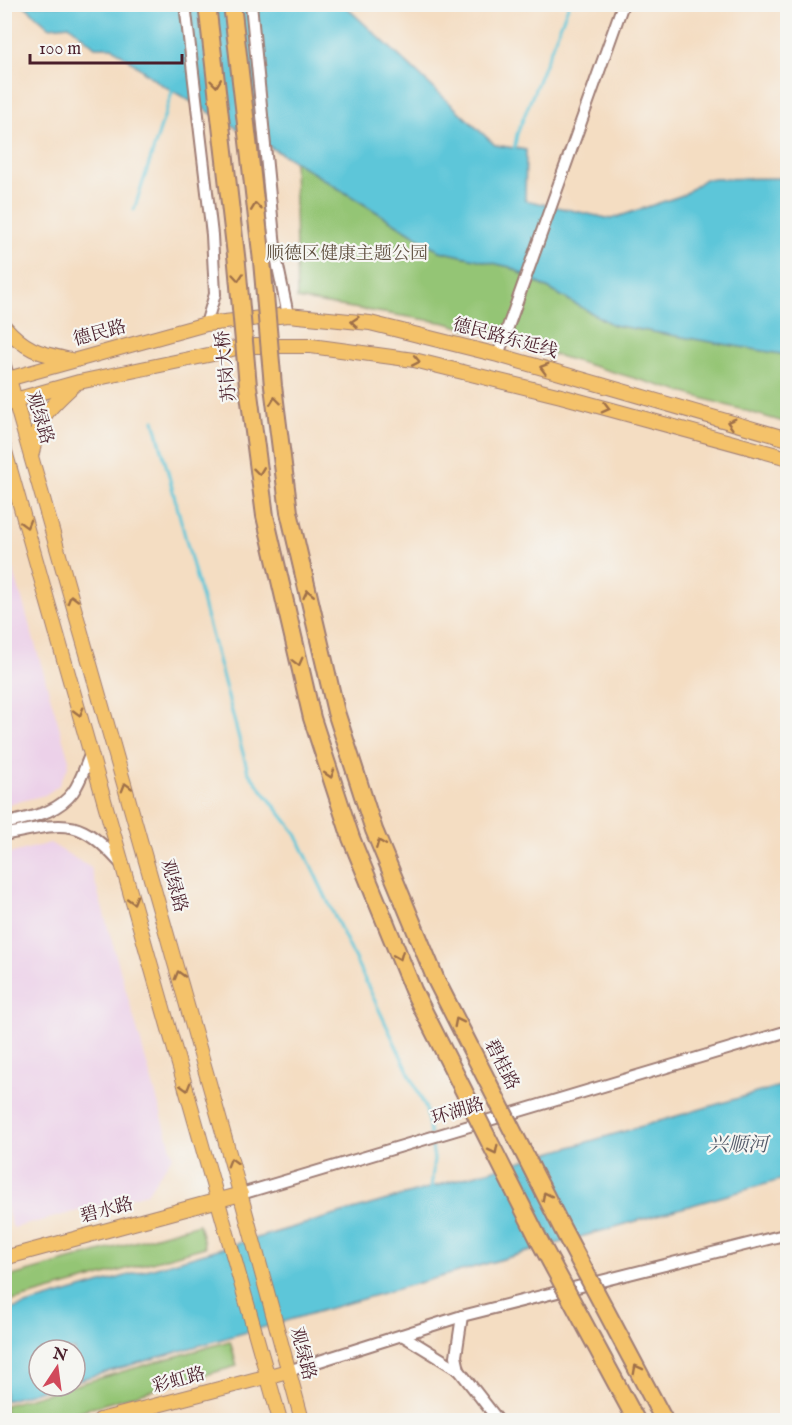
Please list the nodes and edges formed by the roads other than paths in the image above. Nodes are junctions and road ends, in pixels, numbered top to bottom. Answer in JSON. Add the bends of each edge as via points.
{"nodes":[{"id":1,"x":185,"y":4,"type":"edge"},
{"id":2,"x":207,"y":4,"type":"edge"},
{"id":3,"x":232,"y":4,"type":"edge"},
{"id":4,"x":251,"y":4,"type":"edge"},
{"id":5,"x":623,"y":4,"type":"edge"},
{"id":6,"x":288,"y":315,"type":"junction"},
{"id":7,"x":206,"y":324,"type":"junction"},
{"id":8,"x":4,"y":326,"type":"edge"},
{"id":9,"x":498,"y":355,"type":"junction"},
{"id":10,"x":73,"y":360,"type":"junction"},
{"id":11,"x":4,"y":362,"type":"edge"},
{"id":12,"x":7,"y":379,"type":"edge"},
{"id":13,"x":79,"y":382,"type":"junction"},
{"id":14,"x":10,"y":401,"type":"edge"},
{"id":15,"x":788,"y":439,"type":"edge"},
{"id":16,"x":31,"y":455,"type":"junction"},
{"id":17,"x":6,"y":456,"type":"edge"},
{"id":18,"x":788,"y":458,"type":"edge"},
{"id":19,"x":91,"y":753,"type":"junction"},
{"id":20,"x":4,"y":824,"type":"edge"},
{"id":21,"x":4,"y":835,"type":"edge"},
{"id":22,"x":123,"y":866,"type":"junction"},
{"id":23,"x":788,"y":1031,"type":"edge"},
{"id":24,"x":241,"y":1194,"type":"junction"},
{"id":25,"x":218,"y":1200,"type":"junction"},
{"id":26,"x":529,"y":1218,"type":"junction"},
{"id":27,"x":788,"y":1234,"type":"edge"},
{"id":28,"x":4,"y":1258,"type":"edge"},
{"id":29,"x":462,"y":1316,"type":"junction"},
{"id":30,"x":402,"y":1335,"type":"junction"},
{"id":31,"x":459,"y":1370,"type":"junction"},
{"id":32,"x":288,"y":1371,"type":"junction"},
{"id":33,"x":267,"y":1377,"type":"junction"},
{"id":34,"x":100,"y":1420,"type":"edge"},
{"id":35,"x":280,"y":1420,"type":"edge"},
{"id":36,"x":302,"y":1420,"type":"edge"},
{"id":37,"x":498,"y":1420,"type":"edge"},
{"id":38,"x":623,"y":1420,"type":"edge"},
{"id":39,"x":636,"y":1420,"type":"edge"},
{"id":40,"x":664,"y":1420,"type":"edge"}],
"edges":[{"from":1,"to":7,"type":"street","via":[[212,235],[215,294]]},
{"from":2,"to":26,"type":"highway","name":"苏岗大桥","one_way":true,"bridge":true,"via":[[265,516],[312,718],[351,838],[413,990]]},
{"from":40,"to":3,"type":"highway","name":"碧桂路","one_way":true,"bridge":true,"via":[[436,980],[375,830],[336,712],[290,512]]},
{"from":4,"to":6,"type":"street","via":[[276,257]]},
{"from":5,"to":9,"type":"street"},
{"from":6,"to":7,"type":"main road","name":"德民路东延线"},
{"from":9,"to":6,"type":"main road","name":"德民路东延线","one_way":true,"via":[[370,323]]},
{"from":7,"to":10,"type":"main road","name":"德民路"},
{"from":8,"to":10,"type":"main road","via":[[38,353]]},
{"from":15,"to":9,"type":"main road","name":"德民路东延线","one_way":true},
{"from":10,"to":12,"type":"main road","name":"德民路"},
{"from":11,"to":12,"type":"street","name":"观绿路"},
{"from":12,"to":14,"type":"main road","name":"观绿路"},
{"from":13,"to":14,"type":"main road"},
{"from":13,"to":16,"type":"main road","via":[[46,410],[36,430]]},
{"from":13,"to":18,"type":"main road","one_way":true,"via":[[243,346],[311,346],[414,360]]},
{"from":14,"to":16,"type":"main road","name":"观绿路"},
{"from":24,"to":16,"type":"main road","name":"观绿路","one_way":true},
{"from":17,"to":19,"type":"main road","one_way":true},
{"from":19,"to":20,"type":"street","via":[[74,791],[65,801],[53,810]]},
{"from":19,"to":22,"type":"main road"},
{"from":21,"to":22,"type":"street","via":[[73,826],[99,840]]},
{"from":22,"to":25,"type":"main road","one_way":true},
{"from":23,"to":24,"type":"street","name":"环湖路"},
{"from":24,"to":25,"type":"main road","name":"碧水路"},
{"from":24,"to":32,"type":"main road","name":"观绿路"},
{"from":25,"to":28,"type":"main road","name":"碧水路"},
{"from":25,"to":33,"type":"main road"},
{"from":26,"to":38,"type":"highway","bridge":true},
{"from":26,"to":39,"type":"highway","bridge":true},
{"from":27,"to":29,"type":"street"},
{"from":29,"to":30,"type":"street"},
{"from":29,"to":31,"type":"street","via":[[456,1356]]},
{"from":30,"to":31,"type":"street"},
{"from":30,"to":32,"type":"street"},
{"from":31,"to":37,"type":"street"},
{"from":32,"to":33,"type":"main road","name":"彩虹路"},
{"from":32,"to":36,"type":"main road","name":"观绿路"},
{"from":33,"to":34,"type":"main road","name":"彩虹路"},
{"from":33,"to":35,"type":"main road"}]}
